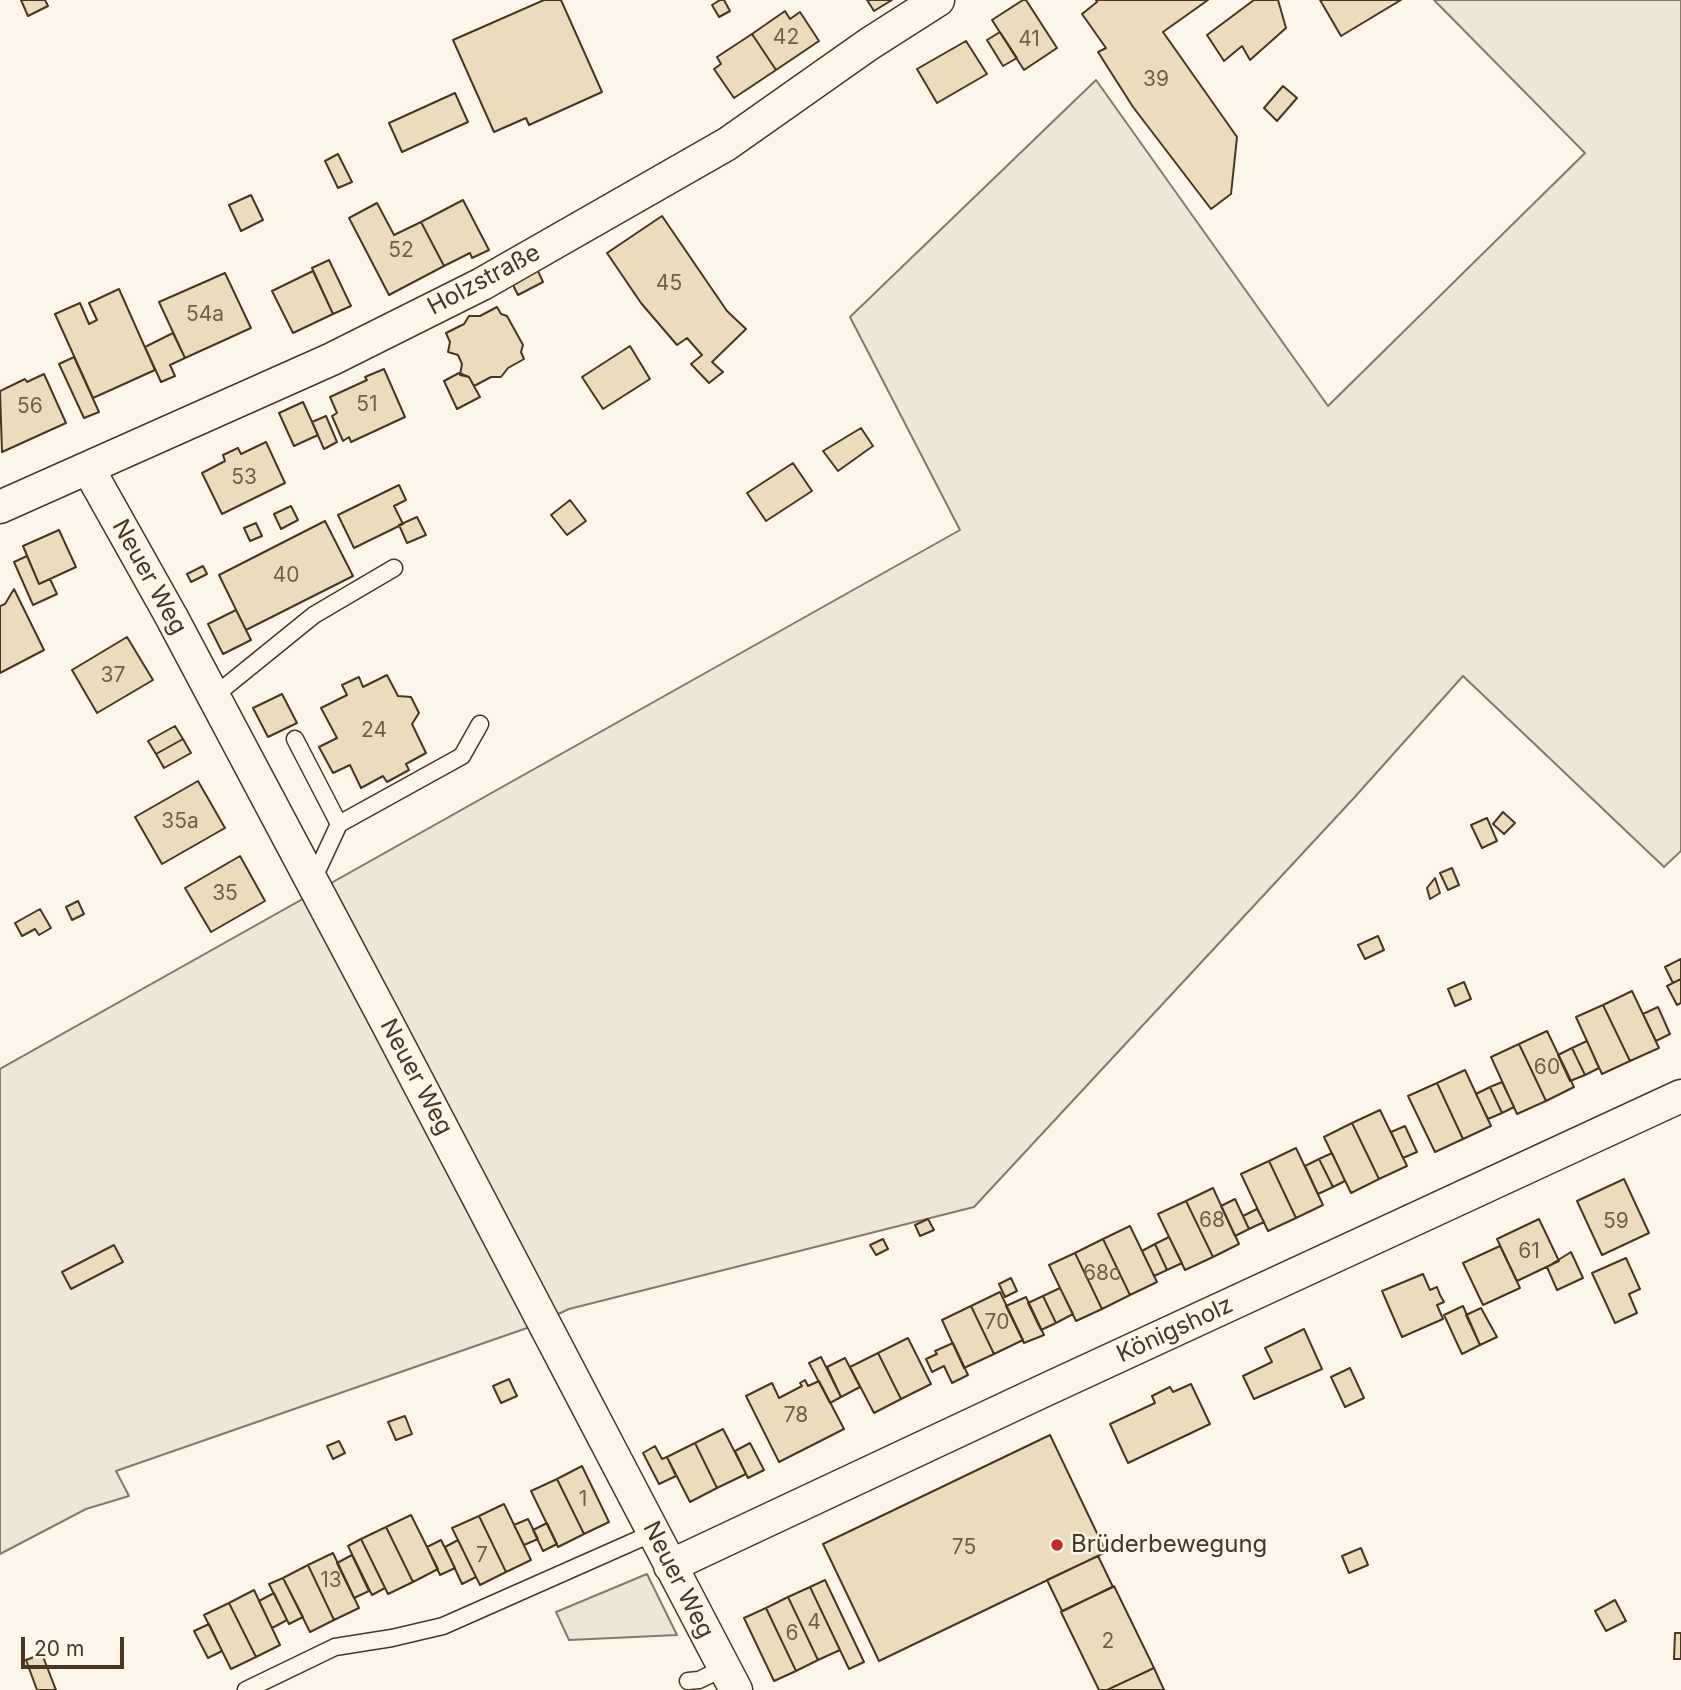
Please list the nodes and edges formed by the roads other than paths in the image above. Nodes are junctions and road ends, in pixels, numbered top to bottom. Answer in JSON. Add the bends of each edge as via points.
{"nodes":[{"id":1,"x":938,"y":0,"type":"edge"},
{"id":2,"x":88,"y":468,"type":"junction"},
{"id":3,"x":0,"y":507,"type":"edge"},
{"id":4,"x":394,"y":568,"type":"dead end"},
{"id":5,"x":214,"y":696,"type":"junction"},
{"id":6,"x":480,"y":724,"type":"dead end"},
{"id":7,"x":295,"y":739,"type":"dead end"},
{"id":8,"x":339,"y":824,"type":"junction"},
{"id":9,"x":307,"y":873,"type":"junction"},
{"id":10,"x":1681,"y":1096,"type":"edge"},
{"id":11,"x":653,"y":1533,"type":"junction"},
{"id":12,"x":670,"y":1566,"type":"junction"},
{"id":13,"x":730,"y":1679,"type":"edge"},
{"id":14,"x":688,"y":1681,"type":"dead end"},
{"id":15,"x":246,"y":1690,"type":"edge"}],
"edges":[{"from":1,"to":2,"type":"street","name":"Holzstraße","via":[[727,144],[482,284],[332,359]]},
{"from":2,"to":3,"type":"street","name":"Holzstraße"},
{"from":2,"to":5,"type":"street","name":"Neuer Weg"},
{"from":4,"to":5,"type":"lane","via":[[314,615]]},
{"from":5,"to":9,"type":"street","name":"Neuer Weg"},
{"from":6,"to":8,"type":"lane","via":[[462,756]]},
{"from":7,"to":8,"type":"lane"},
{"from":8,"to":9,"type":"lane","via":[[318,867]]},
{"from":9,"to":11,"type":"street","name":"Neuer Weg"},
{"from":10,"to":12,"type":"street","name":"Königsholz"},
{"from":11,"to":12,"type":"street","name":"Neuer Weg"},
{"from":11,"to":15,"type":"lane","via":[[443,1626],[335,1647]]},
{"from":12,"to":13,"type":"street","name":"Neuer Weg"},
{"from":13,"to":14,"type":"lane"}]}
